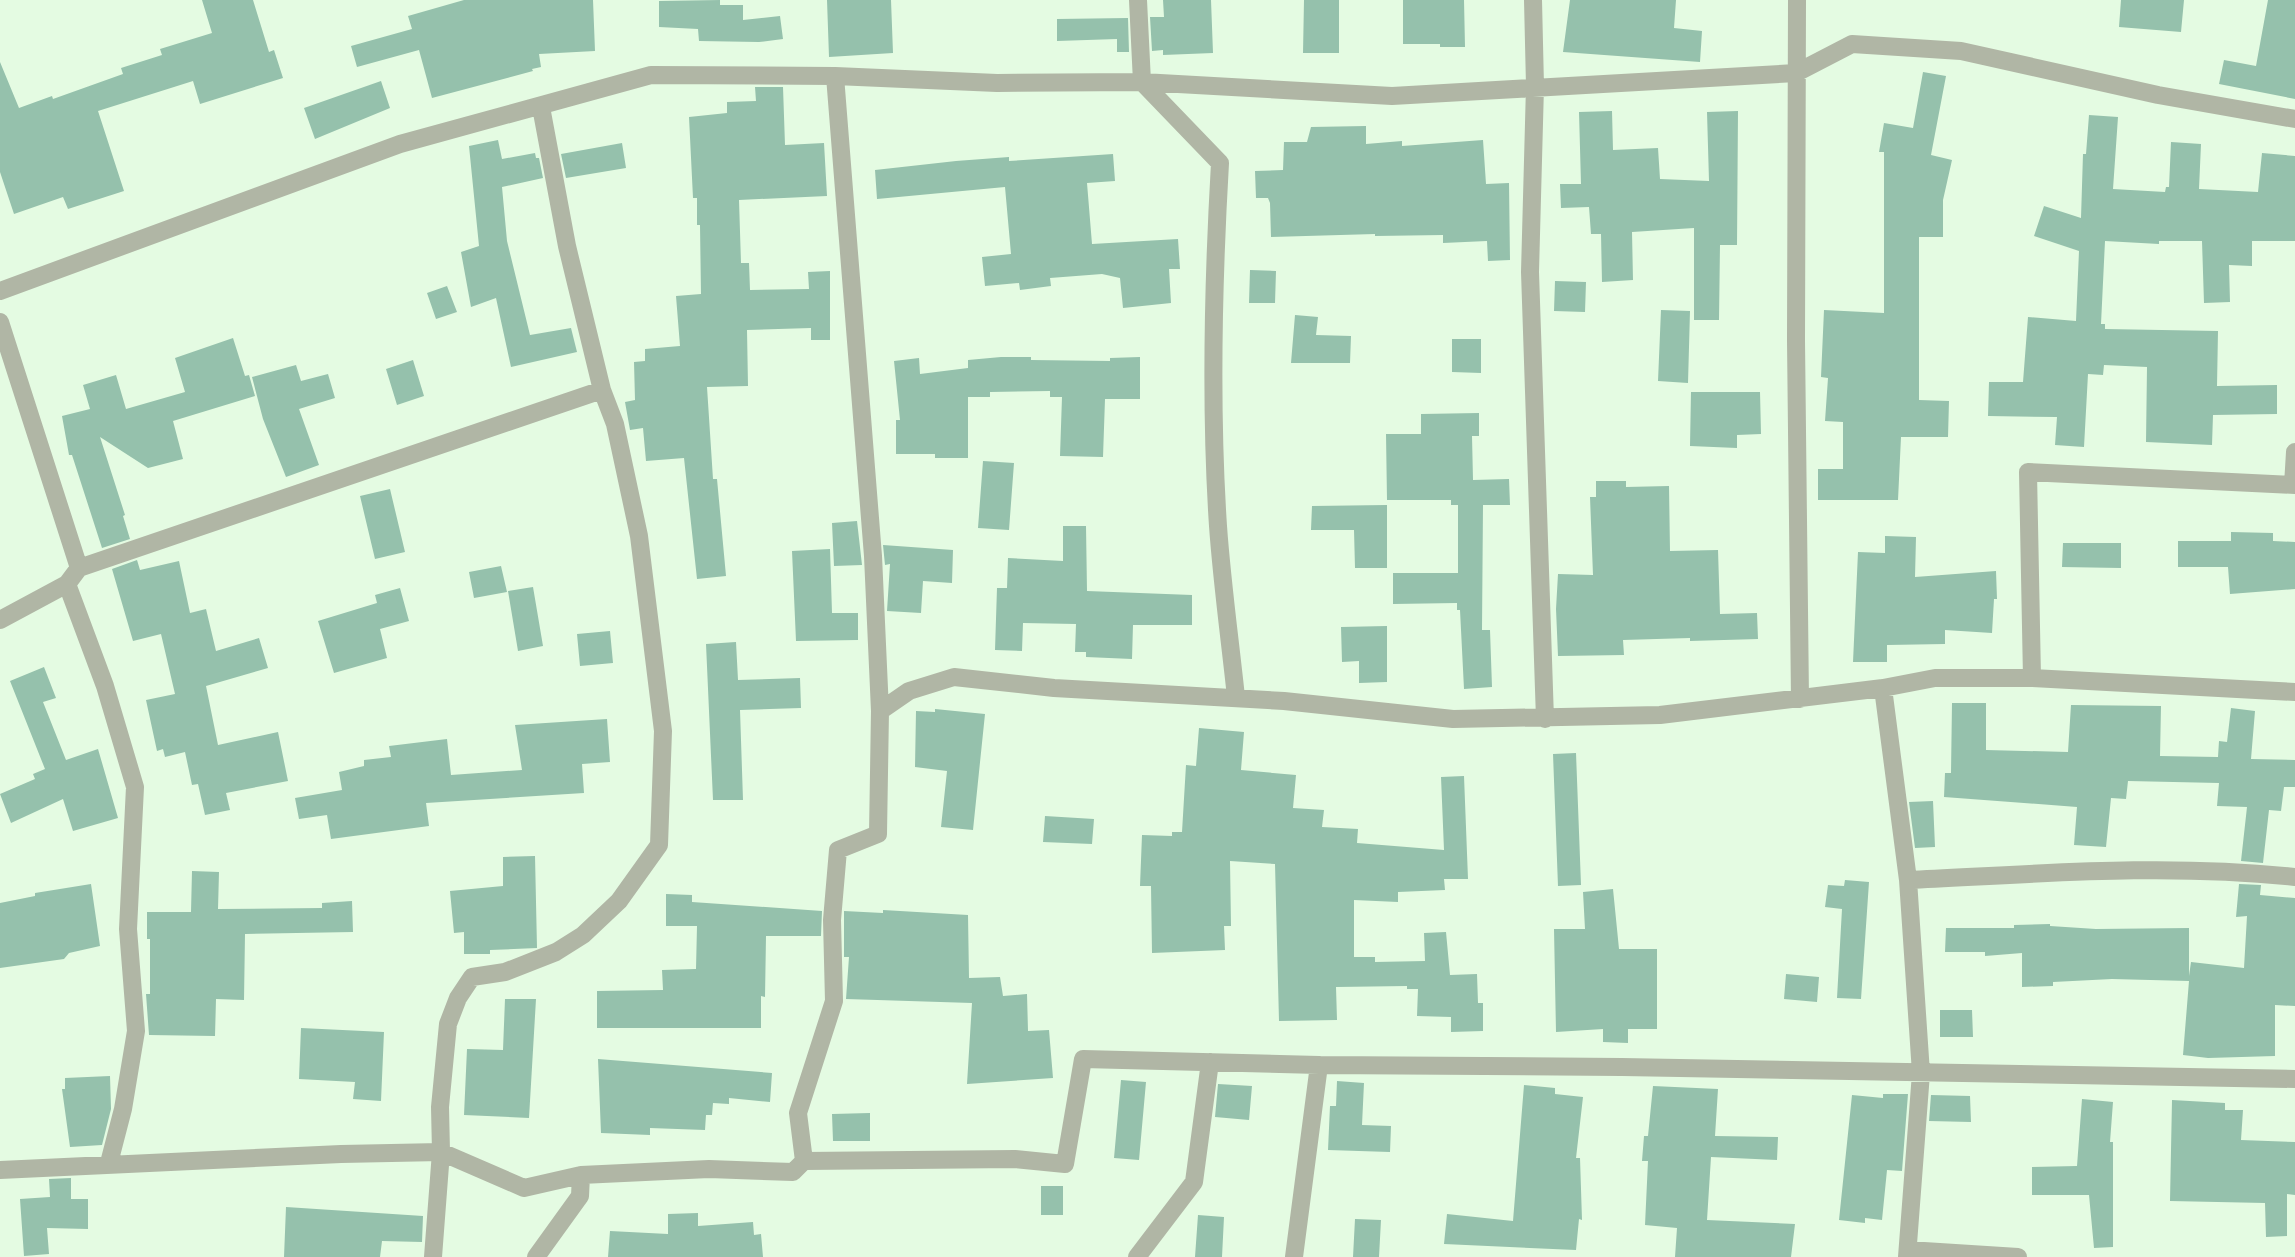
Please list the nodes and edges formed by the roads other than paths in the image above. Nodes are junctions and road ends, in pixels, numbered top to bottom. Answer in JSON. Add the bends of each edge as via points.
{"nodes":[{"id":1,"x":1138,"y":0,"type":"edge"},
{"id":2,"x":1533,"y":0,"type":"edge"},
{"id":3,"x":1797,"y":0,"type":"edge"},
{"id":4,"x":1796,"y":74,"type":"junction"},
{"id":5,"x":835,"y":76,"type":"junction"},
{"id":6,"x":1142,"y":82,"type":"junction"},
{"id":7,"x":1535,"y":86,"type":"junction"},
{"id":8,"x":541,"y":107,"type":"junction"},
{"id":9,"x":2295,"y":119,"type":"edge"},
{"id":10,"x":0,"y":291,"type":"edge"},
{"id":11,"x":0,"y":322,"type":"edge"},
{"id":12,"x":602,"y":390,"type":"junction"},
{"id":13,"x":2295,"y":452,"type":"edge"},
{"id":14,"x":2294,"y":485,"type":"edge"},
{"id":15,"x":79,"y":568,"type":"junction"},
{"id":16,"x":67,"y":584,"type":"junction"},
{"id":17,"x":0,"y":620,"type":"edge"},
{"id":18,"x":2032,"y":678,"type":"junction"},
{"id":19,"x":1883,"y":688,"type":"junction"},
{"id":20,"x":2295,"y":692,"type":"edge"},
{"id":21,"x":1236,"y":697,"type":"junction"},
{"id":22,"x":1800,"y":699,"type":"junction"},
{"id":23,"x":880,"y":711,"type":"junction"},
{"id":24,"x":1545,"y":719,"type":"junction"},
{"id":25,"x":2295,"y":877,"type":"edge"},
{"id":26,"x":1908,"y":880,"type":"junction"},
{"id":27,"x":1210,"y":1062,"type":"junction"},
{"id":28,"x":1319,"y":1065,"type":"junction"},
{"id":29,"x":1921,"y":1072,"type":"junction"},
{"id":30,"x":2295,"y":1079,"type":"edge"},
{"id":31,"x":441,"y":1152,"type":"junction"},
{"id":32,"x":804,"y":1161,"type":"junction"},
{"id":33,"x":109,"y":1163,"type":"junction"},
{"id":34,"x":0,"y":1170,"type":"edge"},
{"id":35,"x":581,"y":1175,"type":"junction"},
{"id":36,"x":1908,"y":1253,"type":"edge"},
{"id":37,"x":433,"y":1257,"type":"edge"},
{"id":38,"x":536,"y":1257,"type":"edge"},
{"id":39,"x":1137,"y":1257,"type":"edge"},
{"id":40,"x":1294,"y":1257,"type":"edge"},
{"id":41,"x":2018,"y":1257,"type":"edge"}],
"edges":[{"from":1,"to":6,"type":"street"},
{"from":2,"to":7,"type":"street"},
{"from":3,"to":4,"type":"street"},
{"from":4,"to":7,"type":"street"},
{"from":4,"to":9,"type":"street","via":[[1852,44],[1961,51],[2158,95]]},
{"from":4,"to":22,"type":"street"},
{"from":5,"to":6,"type":"street","via":[[997,83]]},
{"from":5,"to":8,"type":"street","via":[[651,75]]},
{"from":5,"to":23,"type":"street","via":[[873,556]]},
{"from":6,"to":7,"type":"street","via":[[1392,96]]},
{"from":6,"to":21,"type":"street","via":[[1220,163],[1212,301],[1218,526]]},
{"from":7,"to":24,"type":"street","via":[[1530,272]]},
{"from":8,"to":10,"type":"street","via":[[400,144]]},
{"from":8,"to":12,"type":"street","via":[[567,246]]},
{"from":11,"to":15,"type":"street"},
{"from":12,"to":15,"type":"street"},
{"from":12,"to":31,"type":"street","via":[[615,424],[639,536],[662,719],[659,845],[619,901],[583,935],[556,952],[505,972],[471,977],[448,1024],[440,1107]]},
{"from":13,"to":14,"type":"street"},
{"from":14,"to":18,"type":"street","via":[[2028,472]]},
{"from":15,"to":16,"type":"street"},
{"from":16,"to":17,"type":"street"},
{"from":16,"to":33,"type":"street","via":[[105,686],[135,788],[128,929],[136,1031]]},
{"from":18,"to":19,"type":"street","via":[[1935,678]]},
{"from":18,"to":20,"type":"street"},
{"from":19,"to":22,"type":"street"},
{"from":19,"to":26,"type":"street"},
{"from":21,"to":23,"type":"street","via":[[1054,688],[954,677],[909,691]]},
{"from":21,"to":24,"type":"street","via":[[1454,719]]},
{"from":22,"to":24,"type":"street","via":[[1660,715]]},
{"from":23,"to":32,"type":"street","via":[[878,834],[838,850],[832,920],[834,1000],[798,1113]]},
{"from":25,"to":26,"type":"street","via":[[2134,869]]},
{"from":26,"to":29,"type":"street"},
{"from":27,"to":28,"type":"street"},
{"from":27,"to":32,"type":"street","via":[[1083,1059],[1065,1164],[1015,1159]]},
{"from":27,"to":39,"type":"street","via":[[1194,1182]]},
{"from":28,"to":29,"type":"street"},
{"from":28,"to":40,"type":"street"},
{"from":29,"to":30,"type":"street"},
{"from":29,"to":36,"type":"street"},
{"from":31,"to":33,"type":"street"},
{"from":31,"to":35,"type":"street","via":[[524,1188]]},
{"from":31,"to":37,"type":"street"},
{"from":32,"to":35,"type":"street","via":[[793,1172],[709,1169]]},
{"from":33,"to":34,"type":"street"},
{"from":35,"to":38,"type":"street","via":[[580,1196]]},
{"from":36,"to":41,"type":"street"}]}
